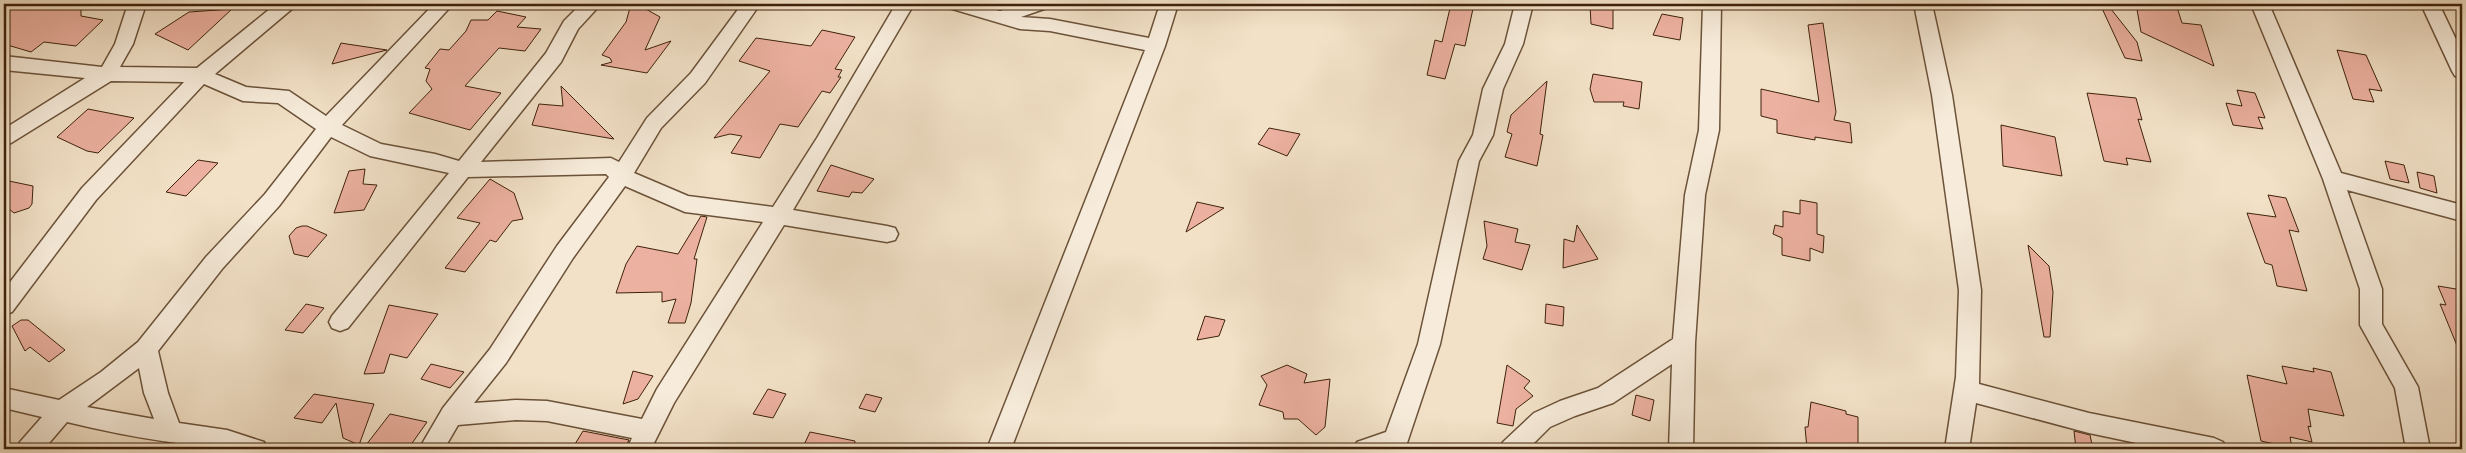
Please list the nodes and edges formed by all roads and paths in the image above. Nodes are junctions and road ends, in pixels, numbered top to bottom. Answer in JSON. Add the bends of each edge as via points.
{"nodes":[{"id":1,"x":137,"y":4,"type":"edge"},
{"id":2,"x":286,"y":4,"type":"edge"},
{"id":3,"x":444,"y":4,"type":"edge"},
{"id":4,"x":592,"y":4,"type":"edge"},
{"id":5,"x":751,"y":4,"type":"edge"},
{"id":6,"x":905,"y":4,"type":"edge"},
{"id":7,"x":956,"y":4,"type":"edge"},
{"id":8,"x":1041,"y":4,"type":"edge"},
{"id":9,"x":1169,"y":4,"type":"edge"},
{"id":10,"x":1524,"y":4,"type":"edge"},
{"id":11,"x":1712,"y":4,"type":"edge"},
{"id":12,"x":1923,"y":4,"type":"edge"},
{"id":13,"x":2260,"y":4,"type":"edge"},
{"id":14,"x":2430,"y":4,"type":"edge"},
{"id":15,"x":1001,"y":17,"type":"junction"},
{"id":16,"x":1156,"y":46,"type":"junction"},
{"id":17,"x":4,"y":63,"type":"edge"},
{"id":18,"x":2462,"y":71,"type":"edge"},
{"id":19,"x":107,"y":74,"type":"junction"},
{"id":20,"x":201,"y":75,"type":"junction"},
{"id":21,"x":328,"y":128,"type":"junction"},
{"id":22,"x":4,"y":138,"type":"edge"},
{"id":23,"x":463,"y":170,"type":"junction"},
{"id":24,"x":621,"y":176,"type":"junction"},
{"id":25,"x":2333,"y":179,"type":"junction"},
{"id":26,"x":2462,"y":213,"type":"edge"},
{"id":27,"x":778,"y":216,"type":"junction"},
{"id":28,"x":887,"y":234,"type":"dead end"},
{"id":29,"x":4,"y":306,"type":"edge"},
{"id":30,"x":340,"y":322,"type":"dead end"},
{"id":31,"x":1684,"y":343,"type":"junction"},
{"id":32,"x":146,"y":348,"type":"junction"},
{"id":33,"x":1966,"y":390,"type":"junction"},
{"id":34,"x":4,"y":398,"type":"edge"},
{"id":35,"x":62,"y":411,"type":"junction"},
{"id":36,"x":451,"y":415,"type":"junction"},
{"id":37,"x":171,"y":433,"type":"junction"},
{"id":38,"x":644,"y":440,"type":"edge"},
{"id":39,"x":1394,"y":444,"type":"edge"},
{"id":40,"x":224,"y":445,"type":"edge"},
{"id":41,"x":29,"y":449,"type":"edge"},
{"id":42,"x":255,"y":449,"type":"edge"},
{"id":43,"x":431,"y":449,"type":"edge"},
{"id":44,"x":999,"y":449,"type":"edge"},
{"id":45,"x":1366,"y":449,"type":"edge"},
{"id":46,"x":1512,"y":449,"type":"edge"},
{"id":47,"x":1681,"y":449,"type":"edge"},
{"id":48,"x":1957,"y":449,"type":"edge"},
{"id":49,"x":2214,"y":449,"type":"edge"},
{"id":50,"x":2418,"y":449,"type":"edge"}],
"edges":[{"from":1,"to":19,"type":"street","via":[[124,44]]},
{"from":2,"to":20,"type":"street"},
{"from":3,"to":21,"type":"street"},
{"from":4,"to":23,"type":"street","via":[[571,25],[554,57]]},
{"from":5,"to":24,"type":"street","via":[[698,78],[654,124]]},
{"from":6,"to":27,"type":"street"},
{"from":7,"to":15,"type":"street"},
{"from":8,"to":15,"type":"street"},
{"from":9,"to":16,"type":"street"},
{"from":10,"to":39,"type":"street","via":[[1514,44],[1493,89],[1483,135],[1469,162],[1430,344]]},
{"from":11,"to":31,"type":"street","via":[[1709,130],[1695,195]]},
{"from":12,"to":33,"type":"street","via":[[1942,95],[1970,290]]},
{"from":13,"to":25,"type":"street"},
{"from":14,"to":18,"type":"street"},
{"from":15,"to":16,"type":"street"},
{"from":16,"to":44,"type":"street"},
{"from":17,"to":19,"type":"street"},
{"from":19,"to":20,"type":"street"},
{"from":19,"to":22,"type":"street"},
{"from":20,"to":21,"type":"street","via":[[243,94],[282,96]]},
{"from":20,"to":29,"type":"street","via":[[89,194]]},
{"from":21,"to":23,"type":"street","via":[[377,151],[435,161]]},
{"from":21,"to":32,"type":"street","via":[[272,200],[214,263]]},
{"from":23,"to":24,"type":"street","via":[[611,166]]},
{"from":23,"to":30,"type":"street"},
{"from":24,"to":27,"type":"street","via":[[685,204]]},
{"from":24,"to":36,"type":"street","via":[[565,252],[498,356]]},
{"from":25,"to":26,"type":"street"},
{"from":25,"to":50,"type":"street","via":[[2371,290],[2371,325],[2406,387]]},
{"from":27,"to":28,"type":"street"},
{"from":27,"to":38,"type":"street","via":[[665,396]]},
{"from":31,"to":46,"type":"street","via":[[1605,396],[1542,420]]},
{"from":31,"to":47,"type":"street"},
{"from":32,"to":35,"type":"street","via":[[109,379]]},
{"from":32,"to":37,"type":"street","via":[[156,393]]},
{"from":33,"to":48,"type":"street"},
{"from":33,"to":49,"type":"street","via":[[2089,423]]},
{"from":34,"to":35,"type":"street"},
{"from":35,"to":37,"type":"street"},
{"from":35,"to":41,"type":"street"},
{"from":36,"to":38,"type":"street","via":[[547,411]]},
{"from":36,"to":43,"type":"street"},
{"from":37,"to":40,"type":"street"},
{"from":39,"to":45,"type":"street"},
{"from":40,"to":42,"type":"street"}]}
